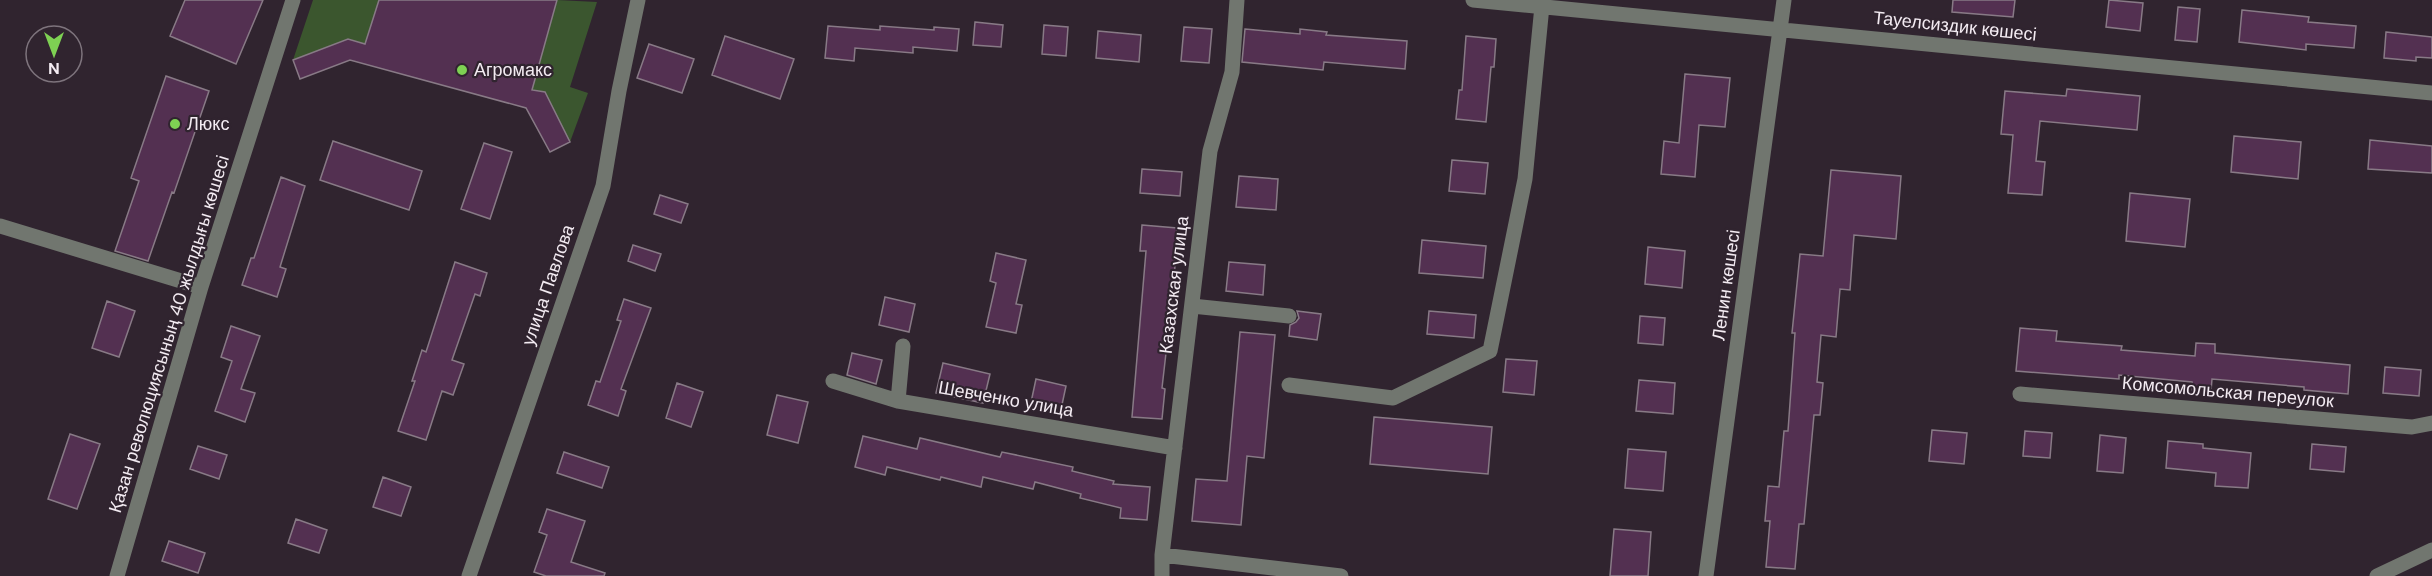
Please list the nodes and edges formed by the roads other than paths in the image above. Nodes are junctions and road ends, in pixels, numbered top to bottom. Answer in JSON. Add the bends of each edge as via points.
{"nodes":[{"id":1,"x":293,"y":0,"type":"edge"},
{"id":2,"x":639,"y":0,"type":"edge"},
{"id":3,"x":1237,"y":0,"type":"edge"},
{"id":4,"x":1473,"y":0,"type":"edge"},
{"id":5,"x":1784,"y":0,"type":"edge"},
{"id":6,"x":1542,"y":6,"type":"junction"},
{"id":7,"x":1782,"y":28,"type":"junction"},
{"id":8,"x":2432,"y":93,"type":"edge"},
{"id":9,"x":0,"y":226,"type":"edge"},
{"id":10,"x":201,"y":287,"type":"junction"},
{"id":11,"x":1192,"y":306,"type":"junction"},
{"id":12,"x":1289,"y":316,"type":"dead end"},
{"id":13,"x":903,"y":346,"type":"dead end"},
{"id":14,"x":833,"y":381,"type":"dead end"},
{"id":15,"x":1289,"y":385,"type":"dead end"},
{"id":16,"x":2020,"y":394,"type":"dead end"},
{"id":17,"x":898,"y":401,"type":"junction"},
{"id":18,"x":2432,"y":423,"type":"edge"},
{"id":19,"x":1175,"y":448,"type":"junction"},
{"id":20,"x":2432,"y":550,"type":"edge"},
{"id":21,"x":1162,"y":555,"type":"junction"},
{"id":22,"x":117,"y":576,"type":"edge"},
{"id":23,"x":469,"y":576,"type":"edge"},
{"id":24,"x":1162,"y":576,"type":"edge"},
{"id":25,"x":1341,"y":576,"type":"edge"},
{"id":26,"x":1706,"y":576,"type":"edge"},
{"id":27,"x":2377,"y":576,"type":"edge"}],
"edges":[{"from":1,"to":10,"type":"street","name":"Қазан революциясының 40 жылдығы көшесі"},
{"from":2,"to":23,"type":"street","name":"улица Павлова","via":[[603,186]]},
{"from":3,"to":11,"type":"street","name":"Казахская улица","via":[[1232,72],[1210,151]]},
{"from":4,"to":6,"type":"street","name":"Тауелсиздик көшесі"},
{"from":5,"to":7,"type":"street","name":"Ленин көшесі"},
{"from":6,"to":7,"type":"street","name":"Тауелсиздик көшесі"},
{"from":6,"to":15,"type":"street","via":[[1525,179],[1490,351],[1393,398]]},
{"from":7,"to":8,"type":"street","name":"Тауелсиздик көшесі"},
{"from":7,"to":26,"type":"street","name":"Ленин көшесі"},
{"from":9,"to":10,"type":"street"},
{"from":10,"to":22,"type":"street","name":"Қазан революциясының 40 жылдығы көшесі"},
{"from":11,"to":12,"type":"street"},
{"from":11,"to":19,"type":"street","name":"Казахская улица"},
{"from":13,"to":17,"type":"street"},
{"from":14,"to":17,"type":"street","name":"Шевченко улица"},
{"from":16,"to":18,"type":"street","name":"Комсомольская переулок","via":[[2412,427]]},
{"from":17,"to":19,"type":"street","name":"Шевченко улица"},
{"from":19,"to":21,"type":"street","name":"Казахская улица"},
{"from":20,"to":27,"type":"street"},
{"from":21,"to":24,"type":"street","name":"Казахская улица"},
{"from":21,"to":25,"type":"street"}]}
